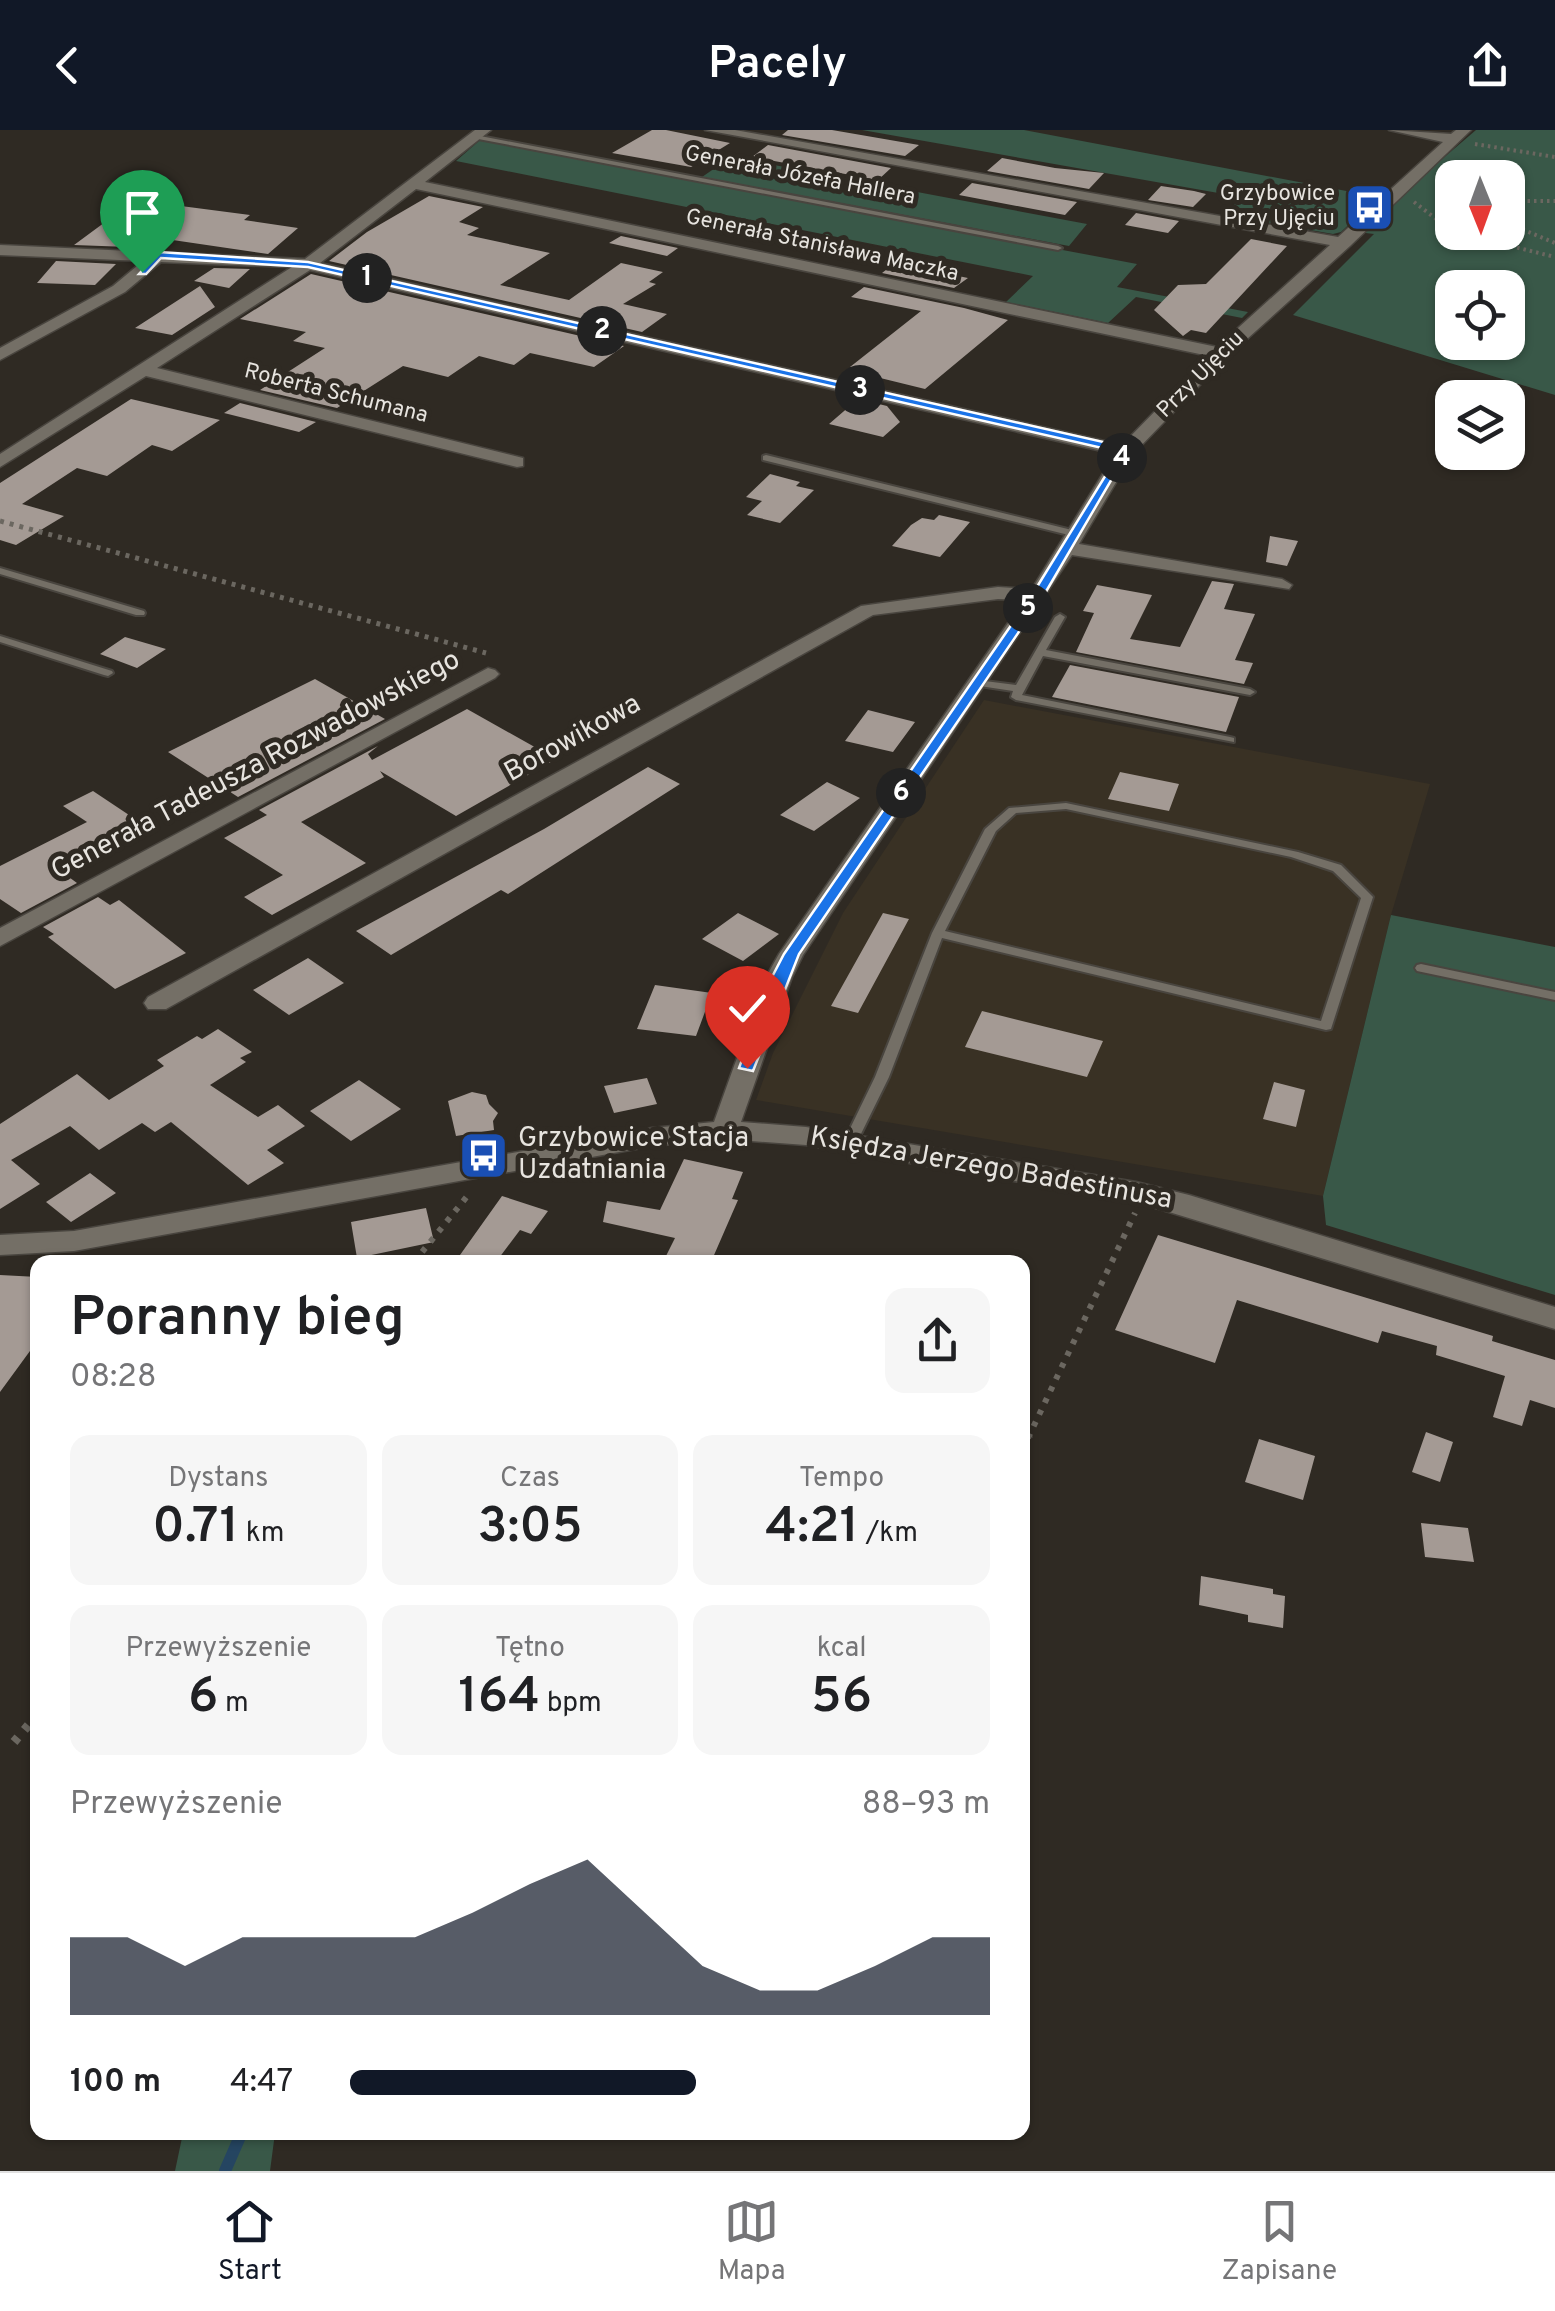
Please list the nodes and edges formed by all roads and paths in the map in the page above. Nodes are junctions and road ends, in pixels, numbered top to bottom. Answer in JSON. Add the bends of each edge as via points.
{"nodes":[{"id":1,"x":712,"y":130,"type":"edge"},
{"id":2,"x":1396,"y":130,"type":"edge"},
{"id":3,"x":479,"y":134,"type":"edge"},
{"id":4,"x":1459,"y":135,"type":"edge"},
{"id":5,"x":1555,"y":157,"type":"edge"},
{"id":6,"x":414,"y":184,"type":"junction"},
{"id":7,"x":1408,"y":197,"type":"dead end"},
{"id":8,"x":1555,"y":200,"type":"edge"},
{"id":9,"x":1525,"y":201,"type":"edge"},
{"id":10,"x":1435,"y":218,"type":"edge"},
{"id":11,"x":1525,"y":230,"type":"edge"},
{"id":12,"x":1345,"y":243,"type":"junction"},
{"id":13,"x":1555,"y":243,"type":"edge"},
{"id":14,"x":1058,"y":248,"type":"dead end"},
{"id":15,"x":1525,"y":249,"type":"edge"},
{"id":16,"x":0,"y":250,"type":"edge"},
{"id":17,"x":30,"y":251,"type":"junction"},
{"id":18,"x":159,"y":255,"type":"junction"},
{"id":19,"x":1555,"y":256,"type":"edge"},
{"id":20,"x":308,"y":264,"type":"junction"},
{"id":21,"x":0,"y":269,"type":"edge"},
{"id":22,"x":1221,"y":353,"type":"junction"},
{"id":23,"x":0,"y":355,"type":"edge"},
{"id":24,"x":144,"y":370,"type":"junction"},
{"id":25,"x":1126,"y":450,"type":"junction"},
{"id":26,"x":766,"y":458,"type":"dead end"},
{"id":27,"x":0,"y":462,"type":"edge"},
{"id":28,"x":518,"y":462,"type":"dead end"},
{"id":29,"x":0,"y":520,"type":"edge"},
{"id":30,"x":1073,"y":541,"type":"junction"},
{"id":31,"x":0,"y":571,"type":"edge"},
{"id":32,"x":1282,"y":586,"type":"dead end"},
{"id":33,"x":1038,"y":595,"type":"junction"},
{"id":34,"x":140,"y":614,"type":"dead end"},
{"id":35,"x":1060,"y":617,"type":"dead end"},
{"id":36,"x":0,"y":639,"type":"edge"},
{"id":37,"x":1039,"y":652,"type":"junction"},
{"id":38,"x":108,"y":674,"type":"dead end"},
{"id":39,"x":488,"y":674,"type":"joint"},
{"id":40,"x":977,"y":683,"type":"junction"},
{"id":41,"x":1019,"y":689,"type":"junction"},
{"id":42,"x":1250,"y":692,"type":"dead end"},
{"id":43,"x":1230,"y":740,"type":"dead end"},
{"id":44,"x":938,"y":934,"type":"junction"},
{"id":45,"x":0,"y":938,"type":"edge"},
{"id":46,"x":1420,"y":968,"type":"dead end"},
{"id":47,"x":1555,"y":996,"type":"edge"},
{"id":48,"x":158,"y":1003,"type":"dead end"},
{"id":49,"x":725,"y":1130,"type":"junction"},
{"id":50,"x":850,"y":1144,"type":"junction"},
{"id":51,"x":492,"y":1166,"type":"junction"},
{"id":52,"x":1144,"y":1194,"type":"junction"},
{"id":53,"x":0,"y":1244,"type":"edge"},
{"id":54,"x":420,"y":1255,"type":"edge"},
{"id":55,"x":1555,"y":1318,"type":"edge"},
{"id":56,"x":1030,"y":1433,"type":"edge"},
{"id":57,"x":30,"y":1723,"type":"edge"},
{"id":58,"x":14,"y":1742,"type":"dead end"}],
"edges":[{"from":1,"to":12,"type":"street"},
{"from":2,"to":4,"type":"street"},
{"from":3,"to":6,"type":"street","name":"Generała Józefa Hallera"},
{"from":3,"to":14,"type":"lane","name":"Generała Józefa Hallera"},
{"from":4,"to":5,"type":"path"},
{"from":4,"to":12,"type":"street","name":"Przy Ujęciu"},
{"from":6,"to":20,"type":"street","name":"Generała Józefa Hallera"},
{"from":6,"to":22,"type":"street","name":"Generała Stanisława Maczka"},
{"from":7,"to":10,"type":"path"},
{"from":8,"to":9,"type":"path"},
{"from":11,"to":13,"type":"path"},
{"from":12,"to":22,"type":"street","name":"Przy Ujęciu"},
{"from":15,"to":19,"type":"path"},
{"from":16,"to":17,"type":"street"},
{"from":17,"to":18,"type":"street"},
{"from":17,"to":21,"type":"street"},
{"from":18,"to":20,"type":"street"},
{"from":18,"to":23,"type":"street","via":[[119,288]]},
{"from":20,"to":24,"type":"street","name":"Generała Józefa Hallera"},
{"from":20,"to":25,"type":"street"},
{"from":22,"to":25,"type":"street","name":"Przy Ujęciu"},
{"from":24,"to":27,"type":"street","name":"Generała Józefa Hallera"},
{"from":24,"to":28,"type":"street","name":"Roberta Schumana"},
{"from":25,"to":30,"type":"street","name":"Przy Ujęciu"},
{"from":26,"to":30,"type":"lane"},
{"from":29,"to":39,"type":"path","via":[[486,653],[494,661]]},
{"from":30,"to":32,"type":"street"},
{"from":30,"to":33,"type":"street","name":"Przy Ujęciu"},
{"from":31,"to":34,"type":"lane"},
{"from":33,"to":40,"type":"street","name":"Przy Ujęciu"},
{"from":33,"to":48,"type":"street","name":"Borowikowa","via":[[998,593],[868,610]]},
{"from":35,"to":37,"type":"lane"},
{"from":36,"to":38,"type":"lane"},
{"from":37,"to":41,"type":"lane"},
{"from":37,"to":42,"type":"lane"},
{"from":39,"to":45,"type":"street","name":"Generała Tadeusza Rozwadowskiego"},
{"from":40,"to":41,"type":"lane"},
{"from":40,"to":49,"type":"street","name":"Przy Ujęciu","via":[[779,977]]},
{"from":41,"to":43,"type":"lane","via":[[1016,697]]},
{"from":44,"to":44,"type":"lane","via":[[1326,1026],[1367,896],[1338,868],[1294,854],[1066,806],[1013,810],[990,829]]},
{"from":44,"to":50,"type":"lane"},
{"from":46,"to":47,"type":"lane"},
{"from":49,"to":50,"type":"street","name":"Księdza Jerzego Badestinusa"},
{"from":49,"to":51,"type":"street","name":"Księdza Jerzego Badestinusa"},
{"from":50,"to":52,"type":"street","name":"Księdza Jerzego Badestinusa"},
{"from":51,"to":53,"type":"street","name":"Księdza Jerzego Badestinusa","via":[[74,1241]]},
{"from":51,"to":54,"type":"path"},
{"from":52,"to":55,"type":"street","name":"Księdza Jerzego Badestinusa"},
{"from":52,"to":56,"type":"path"},
{"from":57,"to":58,"type":"path"}]}
